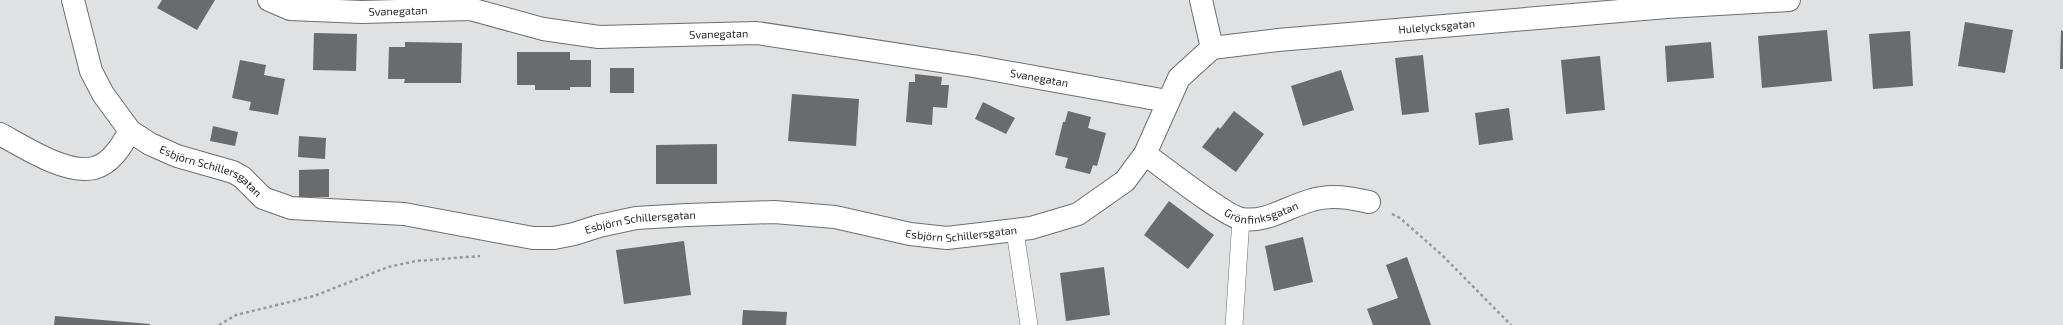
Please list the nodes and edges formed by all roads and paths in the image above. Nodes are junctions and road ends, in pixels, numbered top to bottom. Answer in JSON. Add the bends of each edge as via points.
{"nodes":[{"id":1,"x":73,"y":0,"type":"edge"},
{"id":2,"x":269,"y":0,"type":"edge"},
{"id":3,"x":1201,"y":0,"type":"edge"},
{"id":4,"x":1789,"y":0,"type":"edge"},
{"id":5,"x":1212,"y":48,"type":"junction"},
{"id":6,"x":1167,"y":101,"type":"junction"},
{"id":7,"x":130,"y":132,"type":"junction"},
{"id":8,"x":0,"y":134,"type":"edge"},
{"id":9,"x":1145,"y":154,"type":"junction"},
{"id":10,"x":1369,"y":202,"type":"joint"},
{"id":11,"x":1241,"y":219,"type":"junction"},
{"id":12,"x":1007,"y":232,"type":"junction"},
{"id":13,"x":485,"y":255,"type":"dead end"},
{"id":14,"x":219,"y":325,"type":"edge"},
{"id":15,"x":1029,"y":325,"type":"edge"},
{"id":16,"x":1234,"y":325,"type":"edge"},
{"id":17,"x":1511,"y":325,"type":"edge"}],
"edges":[{"from":1,"to":7,"type":"street","name":"Esbjörn Schillersgatan","via":[[91,71],[103,94]]},
{"from":2,"to":6,"type":"street","name":"Svanegatan","via":[[290,9],[362,12],[470,9],[543,29],[599,37],[757,32],[942,61]]},
{"from":3,"to":5,"type":"street"},
{"from":4,"to":5,"type":"street","name":"Hulelycksgatan","via":[[1667,7],[1278,40]]},
{"from":5,"to":6,"type":"street","via":[[1179,78]]},
{"from":6,"to":9,"type":"street"},
{"from":7,"to":8,"type":"street","via":[[109,160],[95,168],[82,170],[61,164]]},
{"from":7,"to":12,"type":"street","name":"Esbjörn Schillersgatan","via":[[177,156],[233,172],[242,177],[263,198],[291,208],[404,214],[533,238],[554,238],[636,218],[774,212],[835,217],[910,234],[947,238]]},
{"from":9,"to":11,"type":"street","name":"Grönfinksgatan","via":[[1225,211]]},
{"from":9,"to":12,"type":"street","name":"Esbjörn Schillersgatan","via":[[1125,181],[1078,214],[1031,228]]},
{"from":10,"to":11,"type":"street","name":"Grönfinksgatan","via":[[1346,197],[1313,199],[1267,217]]},
{"from":10,"to":17,"type":"path","via":[[1400,218],[1443,256]]},
{"from":11,"to":16,"type":"lane"},
{"from":12,"to":15,"type":"lane"},
{"from":13,"to":14,"type":"path","via":[[416,261],[388,267],[314,296],[236,315]]}]}
